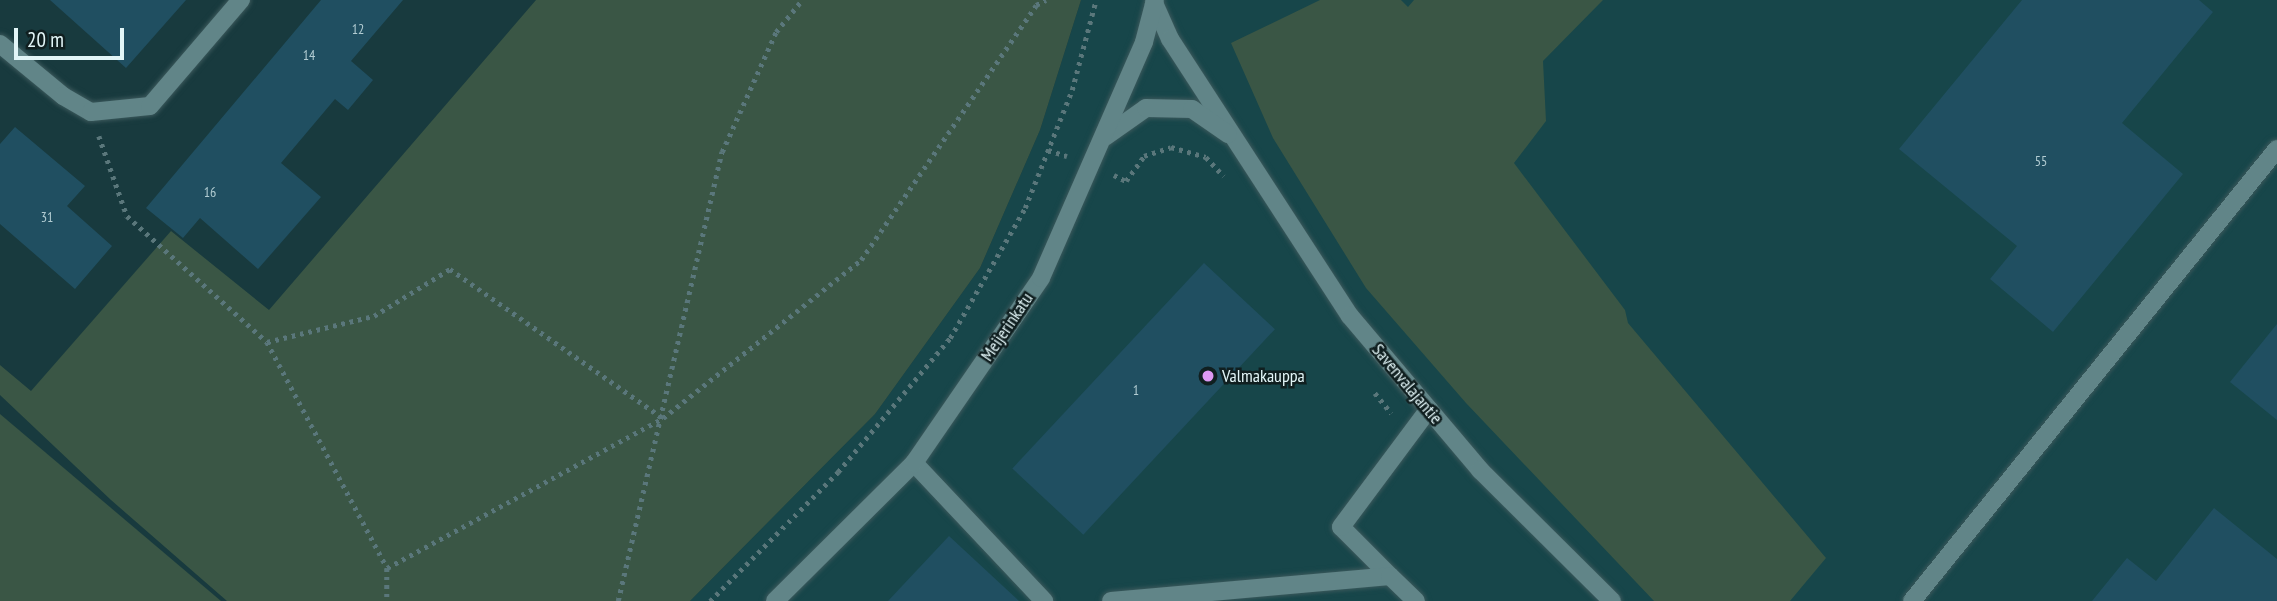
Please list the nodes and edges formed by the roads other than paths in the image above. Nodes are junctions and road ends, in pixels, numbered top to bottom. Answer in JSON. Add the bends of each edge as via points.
{"nodes":[{"id":1,"x":241,"y":0,"type":"edge"},
{"id":2,"x":1154,"y":2,"type":"edge"},
{"id":3,"x":0,"y":44,"type":"edge"},
{"id":4,"x":1105,"y":136,"type":"junction"},
{"id":5,"x":1236,"y":140,"type":"junction"},
{"id":6,"x":2277,"y":149,"type":"edge"},
{"id":7,"x":1429,"y":409,"type":"junction"},
{"id":8,"x":914,"y":463,"type":"junction"},
{"id":9,"x":1390,"y":576,"type":"junction"},
{"id":10,"x":775,"y":601,"type":"edge"},
{"id":11,"x":1044,"y":601,"type":"edge"},
{"id":12,"x":1111,"y":601,"type":"edge"},
{"id":13,"x":1416,"y":601,"type":"edge"},
{"id":14,"x":1612,"y":601,"type":"edge"},
{"id":15,"x":1912,"y":601,"type":"edge"}],
"edges":[{"from":1,"to":3,"type":"street","via":[[150,106],[91,112],[63,96]]},
{"from":2,"to":4,"type":"street","name":"Meijerinkatu","via":[[1144,42]]},
{"from":2,"to":5,"type":"street","name":"Savenvalajantie","via":[[1170,39]]},
{"from":4,"to":5,"type":"street","name":"Savenvalajantie","via":[[1146,108],[1180,108],[1192,109]]},
{"from":4,"to":8,"type":"street","name":"Meijerinkatu","via":[[1041,278]]},
{"from":5,"to":7,"type":"street","name":"Savenvalajantie","via":[[1350,316]]},
{"from":6,"to":15,"type":"street"},
{"from":7,"to":9,"type":"street","via":[[1341,527]]},
{"from":7,"to":14,"type":"street","name":"Savenvalajantie","via":[[1480,470]]},
{"from":8,"to":10,"type":"street","name":"Meijerinkatu"},
{"from":8,"to":11,"type":"street"},
{"from":9,"to":12,"type":"street"},
{"from":9,"to":13,"type":"street"}]}
